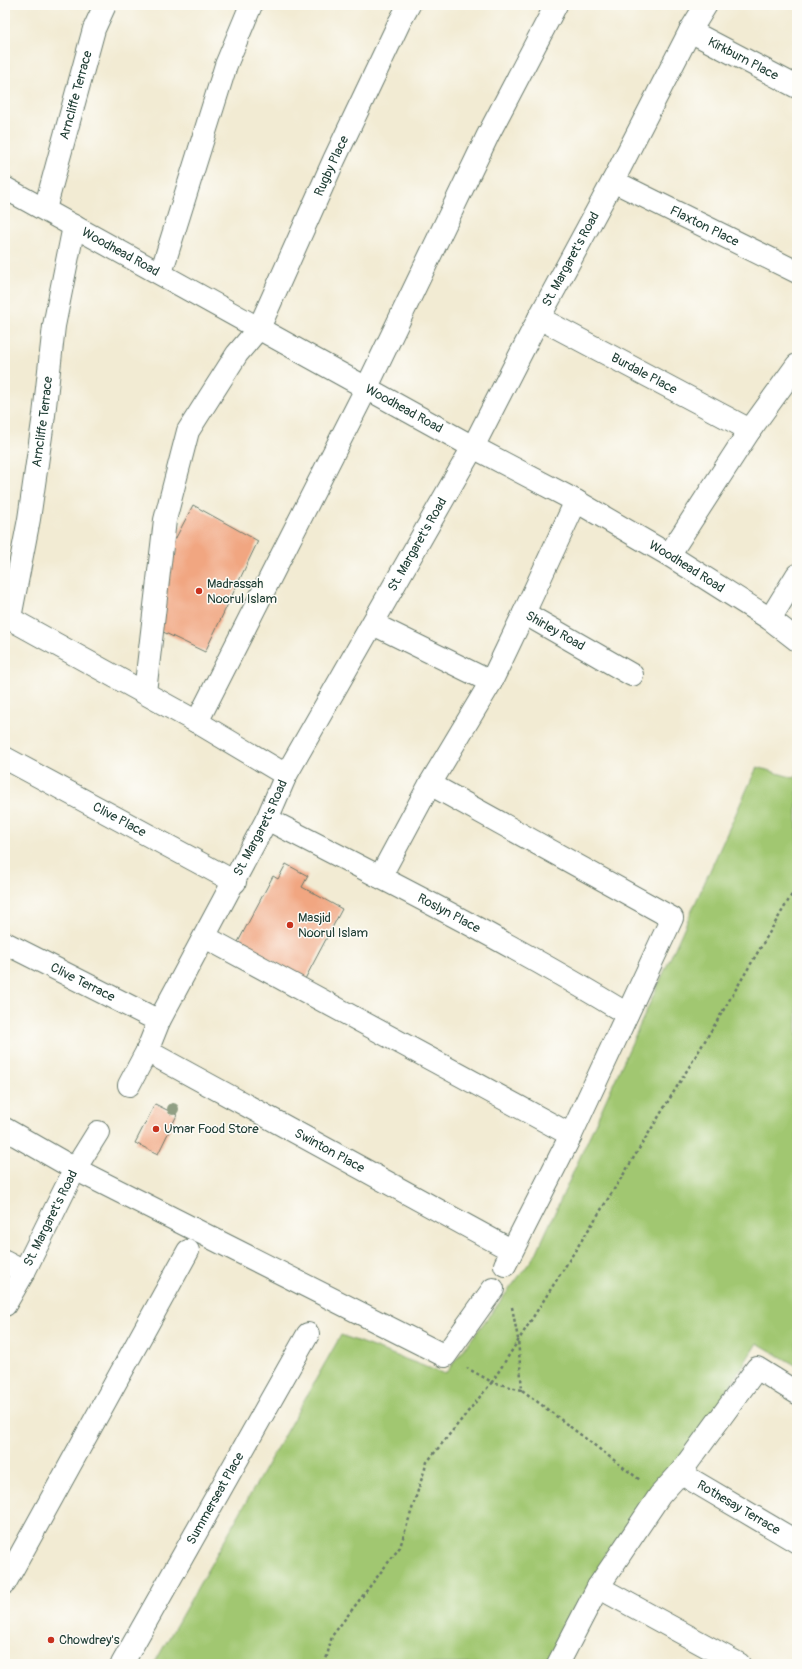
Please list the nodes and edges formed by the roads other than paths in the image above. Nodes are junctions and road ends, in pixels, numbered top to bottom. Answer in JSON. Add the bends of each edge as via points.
{"nodes":[{"id":1,"x":105,"y":5,"type":"edge"},
{"id":2,"x":252,"y":5,"type":"edge"},
{"id":3,"x":410,"y":5,"type":"edge"},
{"id":4,"x":556,"y":5,"type":"edge"},
{"id":5,"x":706,"y":5,"type":"edge"},
{"id":6,"x":690,"y":31,"type":"junction"},
{"id":7,"x":797,"y":87,"type":"edge"},
{"id":8,"x":612,"y":181,"type":"junction"},
{"id":9,"x":5,"y":188,"type":"edge"},
{"id":10,"x":45,"y":209,"type":"junction"},
{"id":11,"x":74,"y":226,"type":"junction"},
{"id":12,"x":797,"y":272,"type":"edge"},
{"id":13,"x":160,"y":273,"type":"junction"},
{"id":14,"x":539,"y":318,"type":"junction"},
{"id":15,"x":259,"y":328,"type":"junction"},
{"id":16,"x":797,"y":365,"type":"edge"},
{"id":17,"x":367,"y":387,"type":"junction"},
{"id":18,"x":750,"y":430,"type":"junction"},
{"id":19,"x":473,"y":447,"type":"junction"},
{"id":20,"x":576,"y":501,"type":"junction"},
{"id":21,"x":669,"y":555,"type":"junction"},
{"id":22,"x":797,"y":575,"type":"edge"},
{"id":23,"x":524,"y":613,"type":"junction"},
{"id":24,"x":8,"y":617,"type":"edge"},
{"id":25,"x":770,"y":619,"type":"junction"},
{"id":26,"x":373,"y":624,"type":"junction"},
{"id":27,"x":797,"y":640,"type":"edge"},
{"id":28,"x":632,"y":675,"type":"dead end"},
{"id":29,"x":490,"y":682,"type":"junction"},
{"id":30,"x":145,"y":692,"type":"junction"},
{"id":31,"x":197,"y":722,"type":"junction"},
{"id":32,"x":5,"y":758,"type":"edge"},
{"id":33,"x":286,"y":775,"type":"junction"},
{"id":34,"x":430,"y":784,"type":"junction"},
{"id":35,"x":267,"y":819,"type":"junction"},
{"id":36,"x":380,"y":877,"type":"junction"},
{"id":37,"x":235,"y":882,"type":"junction"},
{"id":38,"x":206,"y":937,"type":"junction"},
{"id":39,"x":5,"y":943,"type":"edge"},
{"id":40,"x":627,"y":1014,"type":"junction"},
{"id":41,"x":159,"y":1021,"type":"junction"},
{"id":42,"x":147,"y":1051,"type":"junction"},
{"id":43,"x":129,"y":1085,"type":"dead end"},
{"id":44,"x":5,"y":1129,"type":"edge"},
{"id":45,"x":98,"y":1132,"type":"dead end"},
{"id":46,"x":571,"y":1135,"type":"junction"},
{"id":47,"x":75,"y":1169,"type":"junction"},
{"id":48,"x":188,"y":1251,"type":"dead end"},
{"id":49,"x":5,"y":1262,"type":"edge"},
{"id":50,"x":24,"y":1272,"type":"junction"},
{"id":51,"x":493,"y":1289,"type":"dead end"},
{"id":52,"x":5,"y":1304,"type":"edge"},
{"id":53,"x":308,"y":1334,"type":"dead end"},
{"id":54,"x":797,"y":1393,"type":"edge"},
{"id":55,"x":680,"y":1473,"type":"junction"},
{"id":56,"x":797,"y":1542,"type":"edge"},
{"id":57,"x":5,"y":1583,"type":"edge"},
{"id":58,"x":598,"y":1587,"type":"junction"},
{"id":59,"x":122,"y":1664,"type":"edge"},
{"id":60,"x":558,"y":1664,"type":"edge"},
{"id":61,"x":739,"y":1664,"type":"edge"}],
"edges":[{"from":1,"to":10,"type":"street","name":"Arncliffe Terrace","via":[[94,29]]},
{"from":2,"to":13,"type":"street","via":[[226,65]]},
{"from":3,"to":15,"type":"street","name":"Rugby Place","via":[[334,160]]},
{"from":4,"to":17,"type":"street","via":[[488,135]]},
{"from":5,"to":6,"type":"street","name":"St. Margaret's Road"},
{"from":6,"to":7,"type":"street","name":"Kirkburn Place"},
{"from":6,"to":8,"type":"street","name":"St. Margaret's Road"},
{"from":8,"to":12,"type":"street","name":"Flaxton Place"},
{"from":8,"to":14,"type":"street","name":"St. Margaret's Road"},
{"from":9,"to":10,"type":"street","name":"Woodhead Road"},
{"from":10,"to":11,"type":"street","name":"Woodhead Road"},
{"from":11,"to":13,"type":"street","name":"Woodhead Road"},
{"from":11,"to":24,"type":"street","name":"Arncliffe Terrace","via":[[54,326],[30,519]]},
{"from":13,"to":15,"type":"street","name":"Woodhead Road"},
{"from":14,"to":18,"type":"street","name":"Burdale Place"},
{"from":14,"to":19,"type":"street","name":"St. Margaret's Road"},
{"from":15,"to":17,"type":"street","name":"Woodhead Road"},
{"from":15,"to":30,"type":"street","name":"Rugby Place","via":[[237,354],[188,432],[165,520]]},
{"from":16,"to":18,"type":"street"},
{"from":17,"to":19,"type":"street","name":"Woodhead Road"},
{"from":17,"to":31,"type":"street"},
{"from":18,"to":21,"type":"street"},
{"from":19,"to":20,"type":"street","name":"Woodhead Road"},
{"from":19,"to":26,"type":"street","name":"St. Margaret's Road"},
{"from":20,"to":21,"type":"street","name":"Woodhead Road"},
{"from":20,"to":23,"type":"street"},
{"from":21,"to":25,"type":"street","name":"Woodhead Road"},
{"from":22,"to":25,"type":"street"},
{"from":23,"to":28,"type":"street","name":"Shirley Road"},
{"from":23,"to":29,"type":"street","name":"Shirley Road"},
{"from":24,"to":30,"type":"street"},
{"from":25,"to":27,"type":"street","name":"Woodhead Road"},
{"from":26,"to":29,"type":"street"},
{"from":26,"to":33,"type":"street","name":"St. Margaret's Road"},
{"from":29,"to":34,"type":"street","name":"Shirley Road"},
{"from":30,"to":31,"type":"street"},
{"from":31,"to":33,"type":"street"},
{"from":32,"to":37,"type":"street","name":"Clive Place"},
{"from":33,"to":35,"type":"street","name":"St. Margaret's Road"},
{"from":34,"to":36,"type":"street","name":"Shirley Road"},
{"from":34,"to":40,"type":"street","via":[[672,918]]},
{"from":35,"to":36,"type":"street","name":"Roslyn Place"},
{"from":35,"to":37,"type":"street","name":"St. Margaret's Road"},
{"from":36,"to":40,"type":"street","name":"Roslyn Place","via":[[571,980]]},
{"from":37,"to":38,"type":"street","name":"St. Margaret's Road"},
{"from":38,"to":41,"type":"street","name":"St. Margaret's Road"},
{"from":38,"to":46,"type":"street"},
{"from":39,"to":41,"type":"street","name":"Clive Terrace"},
{"from":40,"to":46,"type":"street"},
{"from":41,"to":42,"type":"street","name":"St. Margaret's Road"},
{"from":42,"to":43,"type":"street","name":"St. Margaret's Road"},
{"from":42,"to":46,"type":"street","name":"Swinton Place","via":[[508,1258]]},
{"from":44,"to":47,"type":"street"},
{"from":45,"to":47,"type":"street","name":"St. Margaret's Road"},
{"from":47,"to":50,"type":"street","name":"St. Margaret's Road"},
{"from":47,"to":51,"type":"street","via":[[445,1356]]},
{"from":48,"to":57,"type":"street"},
{"from":49,"to":50,"type":"street"},
{"from":50,"to":52,"type":"street","name":"St. Margaret's Road"},
{"from":53,"to":59,"type":"street","name":"Summerseat Place"},
{"from":54,"to":55,"type":"street","via":[[757,1368]]},
{"from":55,"to":56,"type":"street","name":"Rothesay Terrace"},
{"from":55,"to":58,"type":"street","via":[[660,1495]]},
{"from":58,"to":60,"type":"street"},
{"from":58,"to":61,"type":"street"}]}
